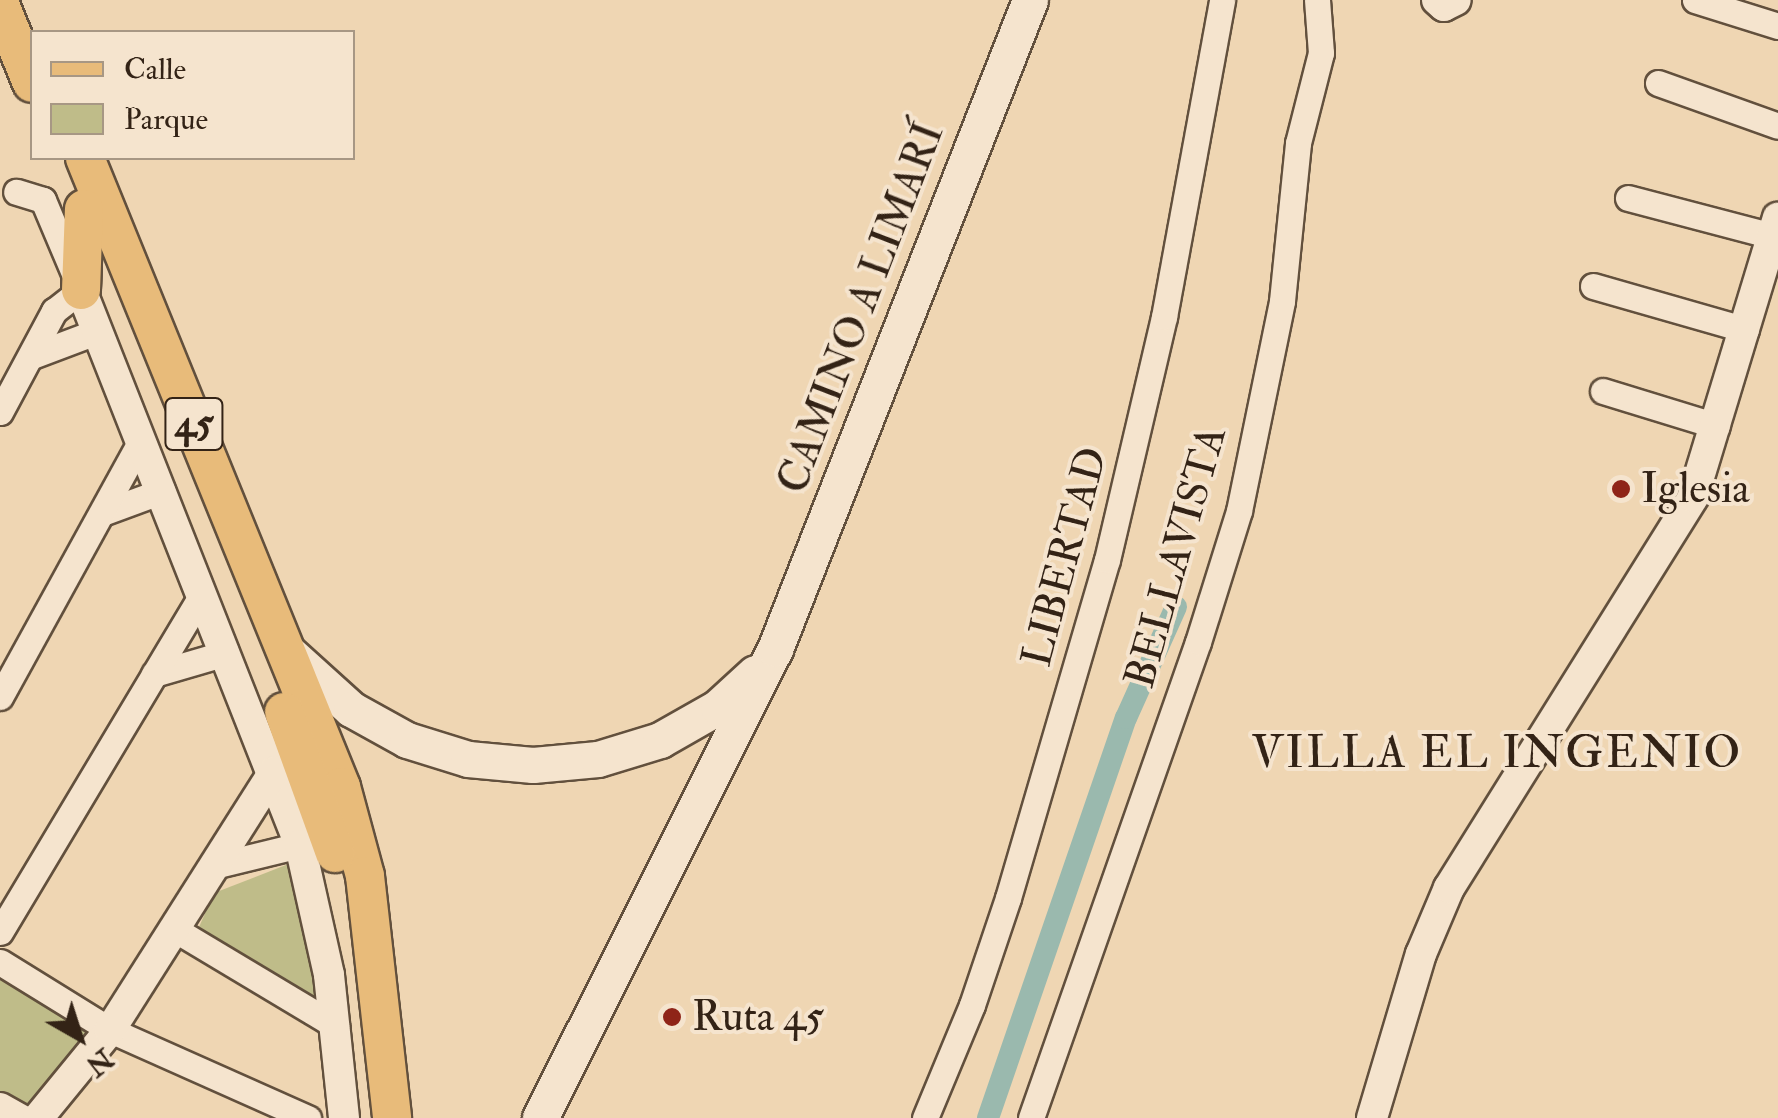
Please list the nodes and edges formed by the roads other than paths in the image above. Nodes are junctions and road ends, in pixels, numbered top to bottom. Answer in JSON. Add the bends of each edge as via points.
{"nodes":[{"id":1,"x":23,"y":0,"type":"edge"},
{"id":2,"x":1030,"y":0,"type":"edge"},
{"id":3,"x":1222,"y":0,"type":"edge"},
{"id":4,"x":1317,"y":0,"type":"edge"},
{"id":5,"x":1436,"y":0,"type":"edge"},
{"id":6,"x":1456,"y":0,"type":"edge"},
{"id":7,"x":1695,"y":0,"type":"edge"},
{"id":8,"x":0,"y":4,"type":"edge"},
{"id":9,"x":1778,"y":26,"type":"edge"},
{"id":10,"x":35,"y":30,"type":"edge"},
{"id":11,"x":30,"y":78,"type":"edge"},
{"id":12,"x":1658,"y":83,"type":"dead end"},
{"id":13,"x":1778,"y":126,"type":"edge"},
{"id":14,"x":64,"y":160,"type":"edge"},
{"id":15,"x":86,"y":160,"type":"edge"},
{"id":16,"x":16,"y":192,"type":"dead end"},
{"id":17,"x":1628,"y":198,"type":"dead end"},
{"id":18,"x":84,"y":209,"type":"junction"},
{"id":19,"x":1775,"y":227,"type":"edge"},
{"id":20,"x":1593,"y":286,"type":"dead end"},
{"id":21,"x":81,"y":290,"type":"junction"},
{"id":22,"x":1746,"y":330,"type":"junction"},
{"id":23,"x":96,"y":332,"type":"junction"},
{"id":24,"x":32,"y":356,"type":"junction"},
{"id":25,"x":1603,"y":391,"type":"dead end"},
{"id":26,"x":0,"y":412,"type":"edge"},
{"id":27,"x":1717,"y":426,"type":"junction"},
{"id":28,"x":141,"y":440,"type":"junction"},
{"id":29,"x":162,"y":490,"type":"junction"},
{"id":30,"x":105,"y":512,"type":"junction"},
{"id":31,"x":222,"y":548,"type":"junction"},
{"id":32,"x":202,"y":594,"type":"junction"},
{"id":33,"x":776,"y":649,"type":"junction"},
{"id":34,"x":226,"y":652,"type":"junction"},
{"id":35,"x":288,"y":652,"type":"junction"},
{"id":36,"x":154,"y":674,"type":"junction"},
{"id":37,"x":0,"y":697,"type":"edge"},
{"id":38,"x":690,"y":726,"type":"junction"},
{"id":39,"x":723,"y":757,"type":"junction"},
{"id":40,"x":274,"y":772,"type":"junction"},
{"id":41,"x":300,"y":844,"type":"junction"},
{"id":42,"x":214,"y":866,"type":"junction"},
{"id":43,"x":174,"y":930,"type":"junction"},
{"id":44,"x":0,"y":932,"type":"edge"},
{"id":45,"x":0,"y":962,"type":"edge"},
{"id":46,"x":374,"y":969,"type":"junction"},
{"id":47,"x":336,"y":1026,"type":"junction"},
{"id":48,"x":110,"y":1030,"type":"junction"},
{"id":49,"x":0,"y":1105,"type":"edge"},
{"id":50,"x":23,"y":1118,"type":"edge"},
{"id":51,"x":38,"y":1118,"type":"edge"},
{"id":52,"x":308,"y":1118,"type":"edge"},
{"id":53,"x":344,"y":1118,"type":"edge"},
{"id":54,"x":392,"y":1118,"type":"edge"},
{"id":55,"x":540,"y":1118,"type":"edge"},
{"id":56,"x":925,"y":1118,"type":"edge"},
{"id":57,"x":1030,"y":1118,"type":"edge"},
{"id":58,"x":1372,"y":1118,"type":"edge"}],
"edges":[{"from":1,"to":10,"type":"main road"},
{"from":2,"to":33,"type":"main road","name":"CAMINO A LIMARÍ"},
{"from":3,"to":56,"type":"street","name":"LIBERTAD","via":[[1164,317],[1107,560],[1008,898]]},
{"from":4,"to":57,"type":"street","name":"BELLAVISTA","via":[[1321,53],[1298,143],[1282,301],[1239,511]]},
{"from":5,"to":6,"type":"street","via":[[1444,6]]},
{"from":7,"to":9,"type":"street"},
{"from":8,"to":11,"type":"main road"},
{"from":12,"to":13,"type":"street"},
{"from":14,"to":18,"type":"main road","number":"45"},
{"from":15,"to":35,"type":"main road","number":"45"},
{"from":16,"to":21,"type":"street","via":[[43,200]]},
{"from":17,"to":19,"type":"street"},
{"from":18,"to":21,"type":"main road"},
{"from":18,"to":31,"type":"main road","number":"45"},
{"from":19,"to":22,"type":"street"},
{"from":20,"to":22,"type":"street"},
{"from":21,"to":23,"type":"street"},
{"from":21,"to":24,"type":"street","via":[[54,311]]},
{"from":22,"to":27,"type":"street"},
{"from":23,"to":24,"type":"street"},
{"from":23,"to":28,"type":"street"},
{"from":24,"to":26,"type":"street"},
{"from":25,"to":27,"type":"street"},
{"from":27,"to":58,"type":"street","via":[[1694,497],[1449,888],[1421,954]]},
{"from":28,"to":29,"type":"street"},
{"from":28,"to":30,"type":"street"},
{"from":29,"to":30,"type":"street"},
{"from":29,"to":32,"type":"street"},
{"from":30,"to":37,"type":"street"},
{"from":31,"to":35,"type":"main road"},
{"from":31,"to":46,"type":"main road","number":"45"},
{"from":32,"to":34,"type":"street"},
{"from":32,"to":36,"type":"street"},
{"from":33,"to":38,"type":"main road","name":"CAMINO A LIMARÍ","via":[[739,690]]},
{"from":33,"to":39,"type":"main road","name":"CAMINO A LIMARÍ"},
{"from":34,"to":36,"type":"street"},
{"from":34,"to":40,"type":"street"},
{"from":35,"to":38,"type":"main road","name":"CAMINO A LIMARÍ","via":[[326,690],[378,726],[468,759],[533,765],[598,759]]},
{"from":35,"to":46,"type":"main road","number":"45","via":[[340,786],[365,876]]},
{"from":36,"to":44,"type":"street"},
{"from":38,"to":39,"type":"main road"},
{"from":39,"to":55,"type":"main road","name":"CAMINO A LIMARÍ"},
{"from":40,"to":41,"type":"street"},
{"from":40,"to":42,"type":"street"},
{"from":41,"to":42,"type":"street"},
{"from":41,"to":47,"type":"street"},
{"from":42,"to":43,"type":"street"},
{"from":43,"to":47,"type":"street"},
{"from":43,"to":48,"type":"street"},
{"from":45,"to":48,"type":"street"},
{"from":46,"to":54,"type":"main road","number":"45"},
{"from":47,"to":53,"type":"street"},
{"from":48,"to":51,"type":"street"},
{"from":48,"to":52,"type":"street"},
{"from":49,"to":50,"type":"street"}]}
